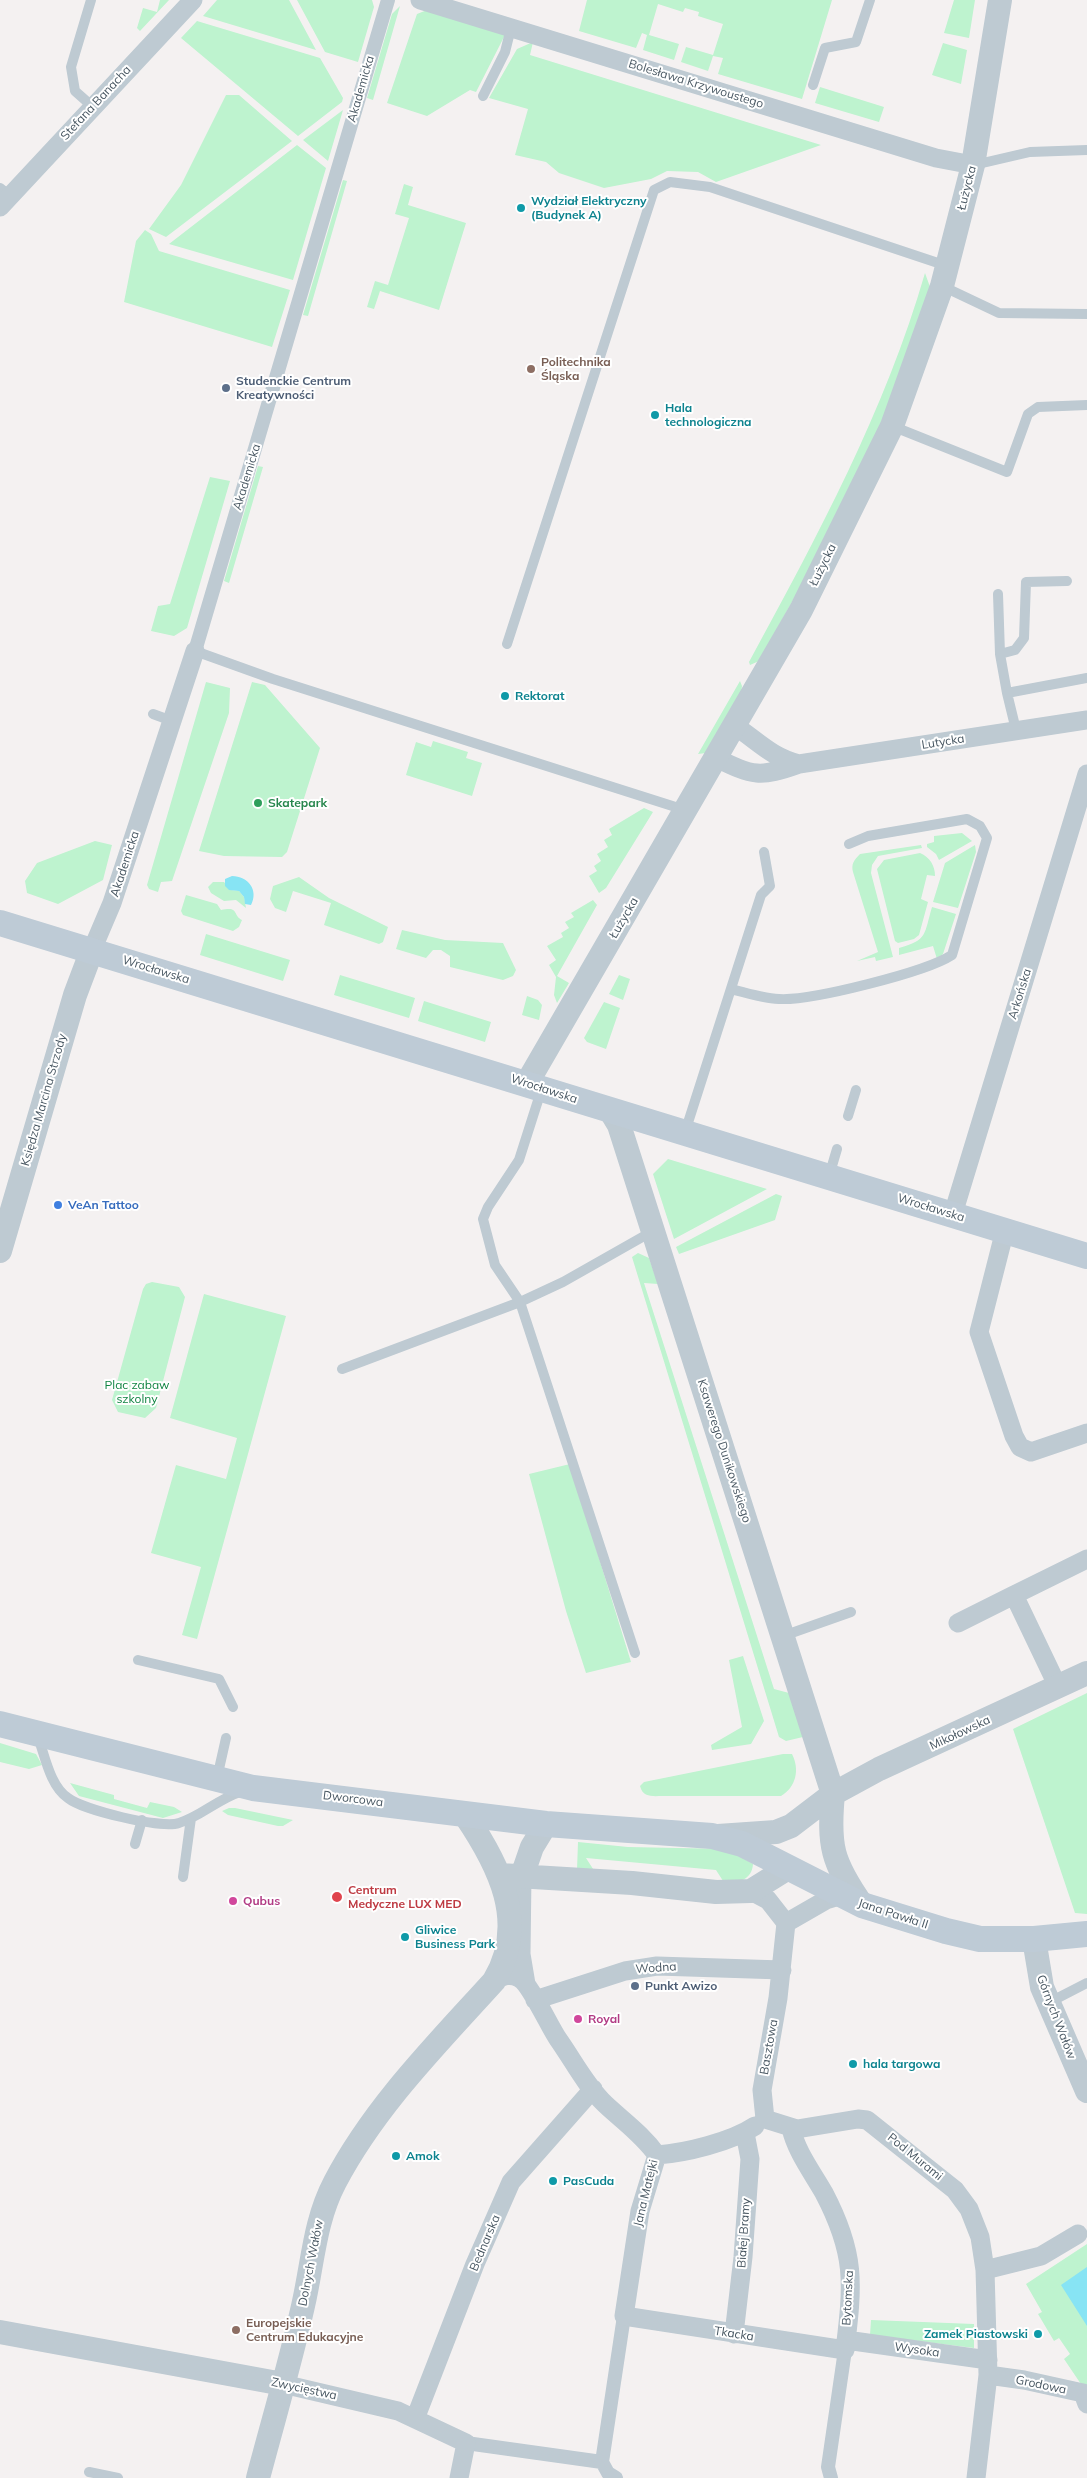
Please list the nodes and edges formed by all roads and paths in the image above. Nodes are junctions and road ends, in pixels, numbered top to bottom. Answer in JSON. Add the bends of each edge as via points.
{"nodes":[{"id":1,"x":90,"y":0,"type":"edge"},
{"id":2,"x":193,"y":0,"type":"edge"},
{"id":3,"x":388,"y":0,"type":"edge"},
{"id":4,"x":420,"y":0,"type":"edge"},
{"id":5,"x":870,"y":0,"type":"edge"},
{"id":6,"x":1000,"y":0,"type":"edge"},
{"id":7,"x":512,"y":28,"type":"junction"},
{"id":8,"x":814,"y":85,"type":"dead end"},
{"id":9,"x":483,"y":96,"type":"dead end"},
{"id":10,"x":93,"y":107,"type":"junction"},
{"id":11,"x":1087,"y":150,"type":"edge"},
{"id":12,"x":973,"y":165,"type":"junction"},
{"id":13,"x":3,"y":197,"type":"edge"},
{"id":14,"x":944,"y":276,"type":"junction"},
{"id":15,"x":1087,"y":314,"type":"edge"},
{"id":16,"x":1087,"y":405,"type":"edge"},
{"id":17,"x":892,"y":426,"type":"junction"},
{"id":18,"x":1067,"y":581,"type":"dead end"},
{"id":19,"x":998,"y":594,"type":"dead end"},
{"id":20,"x":507,"y":644,"type":"dead end"},
{"id":21,"x":195,"y":651,"type":"junction"},
{"id":22,"x":1000,"y":654,"type":"junction"},
{"id":23,"x":1087,"y":678,"type":"edge"},
{"id":24,"x":1007,"y":693,"type":"junction"},
{"id":25,"x":153,"y":714,"type":"dead end"},
{"id":26,"x":1087,"y":720,"type":"edge"},
{"id":27,"x":172,"y":721,"type":"junction"},
{"id":28,"x":735,"y":726,"type":"junction"},
{"id":29,"x":1016,"y":730,"type":"junction"},
{"id":30,"x":716,"y":758,"type":"junction"},
{"id":31,"x":799,"y":764,"type":"junction"},
{"id":32,"x":1087,"y":774,"type":"edge"},
{"id":33,"x":686,"y":810,"type":"junction"},
{"id":34,"x":849,"y":844,"type":"dead end"},
{"id":35,"x":764,"y":852,"type":"dead end"},
{"id":36,"x":0,"y":923,"type":"edge"},
{"id":37,"x":92,"y":950,"type":"junction"},
{"id":38,"x":731,"y":989,"type":"junction"},
{"id":39,"x":534,"y":1085,"type":"junction"},
{"id":40,"x":856,"y":1090,"type":"dead end"},
{"id":41,"x":610,"y":1110,"type":"junction"},
{"id":42,"x":848,"y":1116,"type":"dead end"},
{"id":43,"x":685,"y":1133,"type":"junction"},
{"id":44,"x":837,"y":1149,"type":"dead end"},
{"id":45,"x":829,"y":1176,"type":"junction"},
{"id":46,"x":6,"y":1210,"type":"edge"},
{"id":47,"x":954,"y":1214,"type":"junction"},
{"id":48,"x":1005,"y":1230,"type":"junction"},
{"id":49,"x":654,"y":1231,"type":"junction"},
{"id":50,"x":0,"y":1251,"type":"edge"},
{"id":51,"x":1087,"y":1256,"type":"edge"},
{"id":52,"x":520,"y":1302,"type":"junction"},
{"id":53,"x":342,"y":1369,"type":"dead end"},
{"id":54,"x":1087,"y":1434,"type":"edge"},
{"id":55,"x":1087,"y":1559,"type":"edge"},
{"id":56,"x":1014,"y":1595,"type":"junction"},
{"id":57,"x":851,"y":1612,"type":"dead end"},
{"id":58,"x":958,"y":1623,"type":"dead end"},
{"id":59,"x":783,"y":1636,"type":"junction"},
{"id":60,"x":635,"y":1653,"type":"dead end"},
{"id":61,"x":138,"y":1660,"type":"dead end"},
{"id":62,"x":1087,"y":1673,"type":"edge"},
{"id":63,"x":1058,"y":1687,"type":"junction"},
{"id":64,"x":233,"y":1707,"type":"dead end"},
{"id":65,"x":0,"y":1724,"type":"edge"},
{"id":66,"x":36,"y":1734,"type":"junction"},
{"id":67,"x":226,"y":1738,"type":"dead end"},
{"id":68,"x":217,"y":1779,"type":"junction"},
{"id":69,"x":253,"y":1788,"type":"junction"},
{"id":70,"x":833,"y":1794,"type":"junction"},
{"id":71,"x":465,"y":1815,"type":"junction"},
{"id":72,"x":191,"y":1818,"type":"junction"},
{"id":73,"x":142,"y":1820,"type":"junction"},
{"id":74,"x":546,"y":1824,"type":"junction"},
{"id":75,"x":712,"y":1836,"type":"junction"},
{"id":76,"x":136,"y":1844,"type":"dead end"},
{"id":77,"x":788,"y":1868,"type":"junction"},
{"id":78,"x":511,"y":1876,"type":"junction"},
{"id":79,"x":183,"y":1877,"type":"dead end"},
{"id":80,"x":751,"y":1891,"type":"junction"},
{"id":81,"x":853,"y":1900,"type":"junction"},
{"id":82,"x":786,"y":1923,"type":"junction"},
{"id":83,"x":1087,"y":1934,"type":"edge"},
{"id":84,"x":1034,"y":1939,"type":"junction"},
{"id":85,"x":782,"y":1970,"type":"junction"},
{"id":86,"x":1087,"y":1983,"type":"edge"},
{"id":87,"x":517,"y":1985,"type":"junction"},
{"id":88,"x":1048,"y":2003,"type":"junction"},
{"id":89,"x":593,"y":2090,"type":"junction"},
{"id":90,"x":1087,"y":2091,"type":"edge"},
{"id":91,"x":765,"y":2119,"type":"junction"},
{"id":92,"x":791,"y":2128,"type":"junction"},
{"id":93,"x":745,"y":2133,"type":"junction"},
{"id":94,"x":656,"y":2155,"type":"junction"},
{"id":95,"x":1078,"y":2234,"type":"dead end"},
{"id":96,"x":985,"y":2270,"type":"junction"},
{"id":97,"x":624,"y":2316,"type":"junction"},
{"id":98,"x":0,"y":2332,"type":"edge"},
{"id":99,"x":734,"y":2334,"type":"junction"},
{"id":100,"x":845,"y":2345,"type":"junction"},
{"id":101,"x":988,"y":2368,"type":"junction"},
{"id":102,"x":283,"y":2384,"type":"junction"},
{"id":103,"x":1087,"y":2404,"type":"edge"},
{"id":104,"x":415,"y":2419,"type":"junction"},
{"id":105,"x":466,"y":2443,"type":"junction"},
{"id":106,"x":609,"y":2471,"type":"edge"},
{"id":107,"x":89,"y":2472,"type":"dead end"},
{"id":108,"x":118,"y":2478,"type":"edge"},
{"id":109,"x":258,"y":2478,"type":"edge"},
{"id":110,"x":459,"y":2478,"type":"edge"},
{"id":111,"x":832,"y":2478,"type":"edge"},
{"id":112,"x":976,"y":2478,"type":"edge"}],
"edges":[{"from":1,"to":10,"type":"lane","via":[[71,67],[75,91]]},
{"from":2,"to":10,"type":"street","name":"Stefana Banacha"},
{"from":3,"to":21,"type":"street","name":"Akademicka"},
{"from":4,"to":7,"type":"street","name":"Bolesława Krzywoustego"},
{"from":5,"to":8,"type":"lane","via":[[856,42],[825,48]]},
{"from":6,"to":12,"type":"street","name":"Łużycka"},
{"from":7,"to":9,"type":"lane","via":[[505,52]]},
{"from":7,"to":12,"type":"street","name":"Bolesława Krzywoustego","via":[[936,158]]},
{"from":10,"to":13,"type":"street","name":"Stefana Banacha"},
{"from":11,"to":12,"type":"lane","via":[[1030,152]]},
{"from":12,"to":14,"type":"street","name":"Łużycka"},
{"from":14,"to":15,"type":"lane","via":[[999,313]]},
{"from":14,"to":17,"type":"street","name":"Łużycka"},
{"from":14,"to":20,"type":"lane","via":[[710,187],[670,182],[654,190]]},
{"from":16,"to":17,"type":"lane","via":[[1038,407],[1028,414],[1007,472]]},
{"from":17,"to":28,"type":"street","name":"Łużycka","via":[[801,610]]},
{"from":18,"to":22,"type":"lane","via":[[1026,582],[1024,638],[1015,650]]},
{"from":19,"to":22,"type":"lane"},
{"from":21,"to":27,"type":"street","name":"Akademicka"},
{"from":21,"to":33,"type":"lane","via":[[272,680]]},
{"from":22,"to":24,"type":"lane"},
{"from":23,"to":24,"type":"lane"},
{"from":24,"to":29,"type":"lane"},
{"from":25,"to":27,"type":"lane"},
{"from":26,"to":29,"type":"street","name":"Lutycka"},
{"from":27,"to":37,"type":"street","name":"Akademicka","via":[[112,903]]},
{"from":28,"to":30,"type":"street","name":"Łużycka"},
{"from":28,"to":31,"type":"street","name":"Lutycka","via":[[772,754]]},
{"from":29,"to":31,"type":"street","name":"Lutycka"},
{"from":30,"to":31,"type":"street","name":"Lutycka","via":[[752,774],[773,773]]},
{"from":30,"to":33,"type":"street","name":"Łużycka"},
{"from":32,"to":47,"type":"street","name":"Arkońska"},
{"from":33,"to":39,"type":"street","name":"Łużycka"},
{"from":34,"to":38,"type":"lane","via":[[868,836],[967,819],[980,826],[987,838],[952,954],[941,962],[796,998],[779,999]]},
{"from":35,"to":38,"type":"lane","via":[[770,886],[761,895]]},
{"from":36,"to":37,"type":"main road","name":"Wrocławska"},
{"from":37,"to":39,"type":"main road","name":"Wrocławska"},
{"from":37,"to":46,"type":"street","name":"Księdza Marcina Strzody"},
{"from":38,"to":43,"type":"lane"},
{"from":39,"to":41,"type":"main road","name":"Wrocławska"},
{"from":39,"to":52,"type":"lane","via":[[519,1160],[483,1220],[495,1265]]},
{"from":40,"to":42,"type":"lane"},
{"from":41,"to":43,"type":"main road","name":"Wrocławska"},
{"from":41,"to":49,"type":"street","name":"Ksawerego Dunikowskiego","via":[[619,1125]]},
{"from":43,"to":45,"type":"main road","name":"Wrocławska"},
{"from":44,"to":45,"type":"lane"},
{"from":45,"to":47,"type":"main road","name":"Wrocławska"},
{"from":46,"to":50,"type":"street","name":"Księdza Marcina Strzody"},
{"from":47,"to":48,"type":"main road","name":"Wrocławska"},
{"from":48,"to":51,"type":"main road","name":"Wrocławska"},
{"from":48,"to":54,"type":"street","via":[[979,1332],[1014,1436],[1020,1447],[1031,1452]]},
{"from":49,"to":52,"type":"lane"},
{"from":49,"to":59,"type":"street","name":"Ksawerego Dunikowskiego"},
{"from":52,"to":53,"type":"lane"},
{"from":52,"to":60,"type":"lane"},
{"from":55,"to":56,"type":"street"},
{"from":56,"to":58,"type":"street"},
{"from":56,"to":63,"type":"street"},
{"from":57,"to":59,"type":"lane"},
{"from":59,"to":70,"type":"street","name":"Ksawerego Dunikowskiego"},
{"from":61,"to":64,"type":"lane","via":[[219,1679]]},
{"from":62,"to":63,"type":"street","name":"Mikołowska"},
{"from":63,"to":70,"type":"street","name":"Mikołowska","via":[[879,1769]]},
{"from":65,"to":66,"type":"main road","name":"Dworcowa"},
{"from":66,"to":68,"type":"main road","name":"Dworcowa"},
{"from":66,"to":73,"type":"lane","via":[[49,1770],[68,1798],[94,1810]]},
{"from":67,"to":68,"type":"lane"},
{"from":68,"to":69,"type":"main road","name":"Dworcowa"},
{"from":69,"to":71,"type":"main road","name":"Dworcowa"},
{"from":69,"to":72,"type":"lane","via":[[228,1796]]},
{"from":70,"to":75,"type":"street","name":"Mikołowska","via":[[797,1822],[776,1832]]},
{"from":70,"to":81,"type":"street","via":[[832,1853]]},
{"from":71,"to":74,"type":"main road","name":"Dworcowa"},
{"from":71,"to":78,"type":"street","name":"Dolnych Wałów","via":[[493,1858]]},
{"from":72,"to":73,"type":"lane","via":[[163,1825]]},
{"from":72,"to":79,"type":"lane"},
{"from":73,"to":76,"type":"lane"},
{"from":74,"to":75,"type":"main road","name":"Dworcowa"},
{"from":74,"to":78,"type":"street","name":"Dolnych Wałów"},
{"from":75,"to":77,"type":"main road","name":"Jana Pawła II","via":[[742,1844]]},
{"from":77,"to":80,"type":"street"},
{"from":77,"to":81,"type":"main road","name":"Jana Pawła II"},
{"from":78,"to":80,"type":"street","via":[[716,1892]]},
{"from":78,"to":87,"type":"street","name":"Dolnych Wałów","via":[[509,1924],[502,1967]]},
{"from":80,"to":82,"type":"street","via":[[768,1900]]},
{"from":81,"to":82,"type":"street","via":[[826,1900]]},
{"from":81,"to":84,"type":"main road","name":"Jana Pawła II","via":[[980,1939]]},
{"from":82,"to":85,"type":"street","name":"Basztowa"},
{"from":83,"to":84,"type":"main road","name":"Jana Pawła II"},
{"from":84,"to":88,"type":"street","name":"Górnych Wałów","via":[[1038,1971]]},
{"from":85,"to":87,"type":"street","name":"Wodna","via":[[658,1966]]},
{"from":85,"to":91,"type":"street","name":"Basztowa","via":[[762,2090]]},
{"from":86,"to":88,"type":"lane"},
{"from":87,"to":89,"type":"street","name":"Jana Matejki"},
{"from":87,"to":102,"type":"street","name":"Dolnych Wałów","via":[[407,2077],[360,2141],[335,2182],[318,2221],[303,2304]]},
{"from":88,"to":90,"type":"street","name":"Górnych Wałów"},
{"from":89,"to":94,"type":"street","name":"Jana Matejki","via":[[645,2138]]},
{"from":89,"to":104,"type":"street","name":"Bednarska","via":[[512,2182],[475,2264]]},
{"from":91,"to":92,"type":"street"},
{"from":91,"to":93,"type":"street"},
{"from":92,"to":96,"type":"street","name":"Pod Murami","via":[[858,2119],[870,2122],[961,2198],[980,2237]]},
{"from":92,"to":100,"type":"street","name":"Bytomska","via":[[796,2144],[837,2220],[848,2250],[851,2298]]},
{"from":93,"to":94,"type":"street","via":[[673,2154]]},
{"from":93,"to":99,"type":"street","name":"Białej Bramy","via":[[750,2159]]},
{"from":94,"to":97,"type":"street","name":"Jana Matejki","via":[[640,2211]]},
{"from":95,"to":96,"type":"street","via":[[1041,2256]]},
{"from":96,"to":101,"type":"street","name":"Pod Murami"},
{"from":97,"to":99,"type":"street","name":"Tkacka"},
{"from":97,"to":106,"type":"street","name":"Jana Matejki"},
{"from":98,"to":102,"type":"street","name":"Zwycięstwa"},
{"from":99,"to":100,"type":"street","name":"Tkacka"},
{"from":100,"to":101,"type":"street","name":"Wysoka"},
{"from":100,"to":111,"type":"street","name":"Bytomska","via":[[828,2467]]},
{"from":101,"to":103,"type":"street","name":"Grodowa","via":[[1083,2393]]},
{"from":101,"to":112,"type":"street","name":"Pod Murami"},
{"from":102,"to":104,"type":"street","name":"Zwycięstwa","via":[[398,2411]]},
{"from":102,"to":109,"type":"street","name":"Dolnych Wałów"},
{"from":104,"to":105,"type":"street","name":"Zwycięstwa"},
{"from":105,"to":106,"type":"street","name":"Zwycięstwa"},
{"from":105,"to":110,"type":"street"},
{"from":107,"to":108,"type":"lane"}]}
